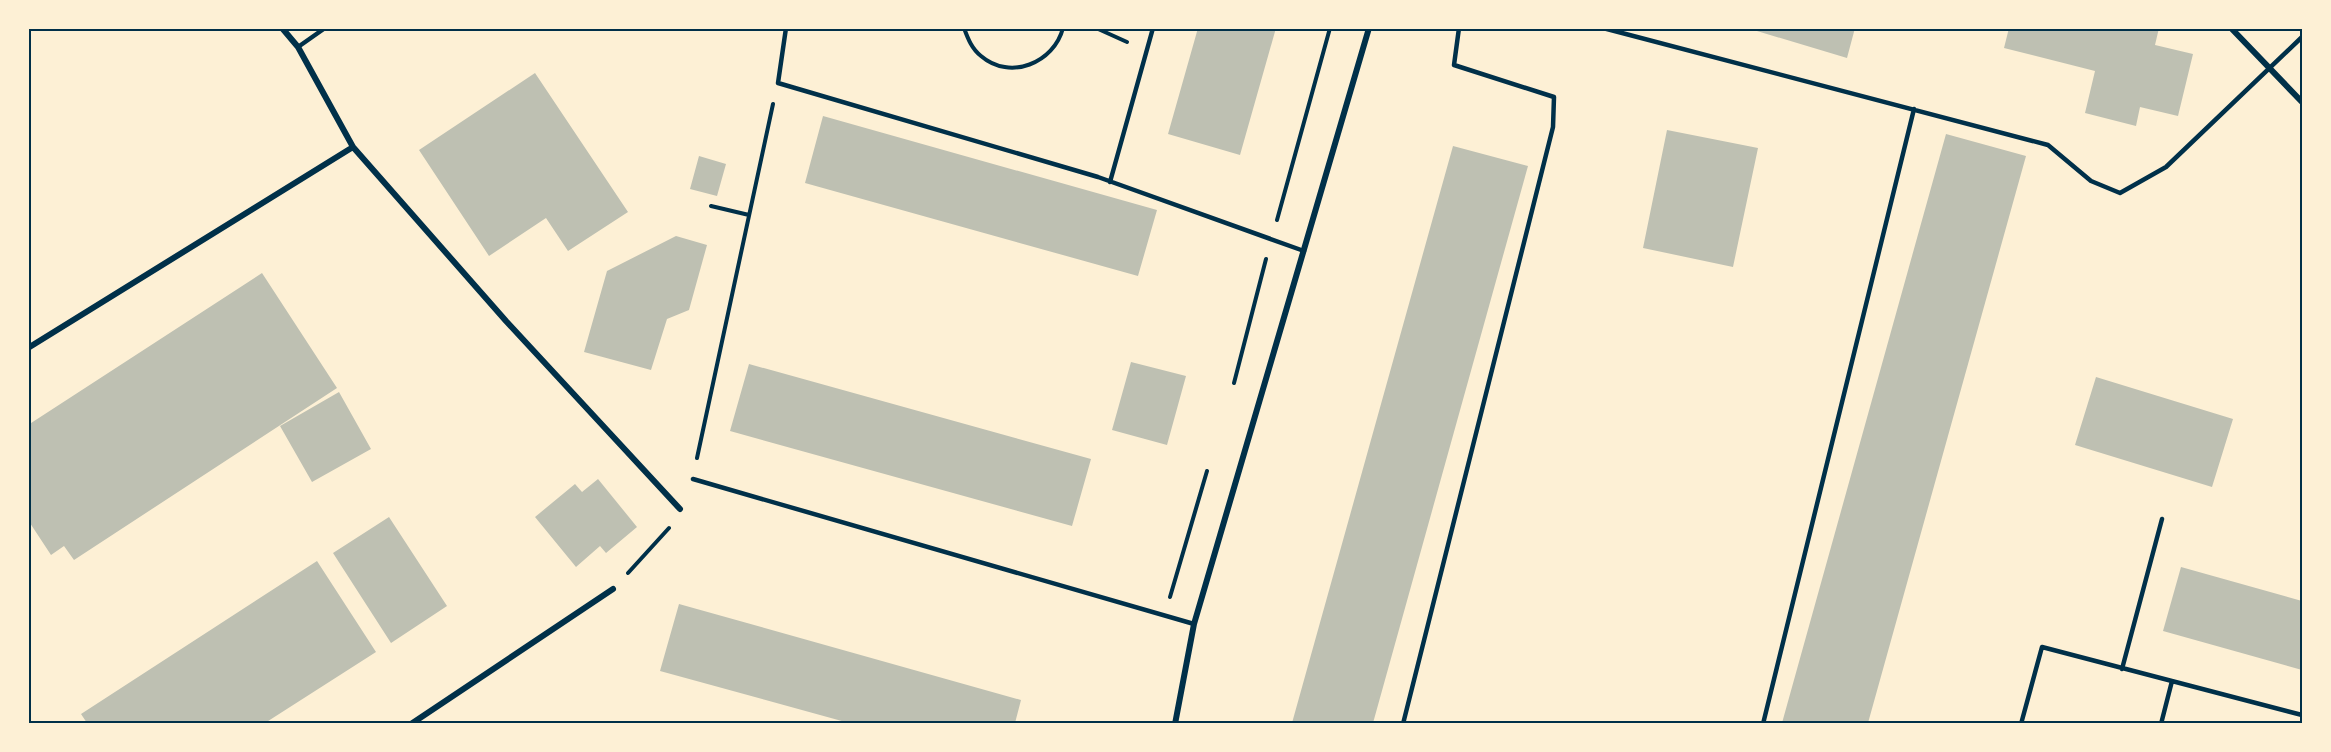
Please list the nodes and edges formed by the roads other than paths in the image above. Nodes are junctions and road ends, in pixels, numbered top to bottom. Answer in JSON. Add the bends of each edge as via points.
{"nodes":[{"id":1,"x":282,"y":28,"type":"edge"},
{"id":2,"x":326,"y":28,"type":"edge"},
{"id":3,"x":786,"y":28,"type":"edge"},
{"id":4,"x":1153,"y":28,"type":"edge"},
{"id":5,"x":1369,"y":28,"type":"edge"},
{"id":6,"x":1459,"y":28,"type":"edge"},
{"id":7,"x":1603,"y":28,"type":"edge"},
{"id":8,"x":2231,"y":28,"type":"edge"},
{"id":9,"x":2302,"y":37,"type":"edge"},
{"id":10,"x":298,"y":47,"type":"junction"},
{"id":11,"x":2269,"y":69,"type":"junction"},
{"id":12,"x":2302,"y":102,"type":"edge"},
{"id":13,"x":1914,"y":109,"type":"junction"},
{"id":14,"x":353,"y":147,"type":"junction"},
{"id":15,"x":1110,"y":182,"type":"junction"},
{"id":16,"x":1304,"y":251,"type":"junction"},
{"id":17,"x":28,"y":348,"type":"edge"},
{"id":18,"x":693,"y":479,"type":"road end"},
{"id":19,"x":680,"y":509,"type":"road end"},
{"id":20,"x":2162,"y":519,"type":"dead end"},
{"id":21,"x":613,"y":589,"type":"road end"},
{"id":22,"x":1194,"y":624,"type":"junction"},
{"id":23,"x":2122,"y":669,"type":"junction"},
{"id":24,"x":2172,"y":681,"type":"junction"},
{"id":25,"x":2302,"y":715,"type":"edge"},
{"id":26,"x":411,"y":723,"type":"edge"},
{"id":27,"x":1175,"y":723,"type":"edge"},
{"id":28,"x":1403,"y":723,"type":"edge"},
{"id":29,"x":1763,"y":723,"type":"edge"},
{"id":30,"x":2020,"y":723,"type":"edge"},
{"id":31,"x":2161,"y":723,"type":"edge"}],
"edges":[{"from":1,"to":10,"type":"street"},
{"from":2,"to":10,"type":"lane"},
{"from":3,"to":15,"type":"lane","via":[[778,83]]},
{"from":4,"to":15,"type":"lane"},
{"from":5,"to":16,"type":"street"},
{"from":6,"to":28,"type":"lane","via":[[1454,65],[1554,97],[1553,127]]},
{"from":7,"to":13,"type":"lane"},
{"from":8,"to":11,"type":"street"},
{"from":9,"to":11,"type":"lane"},
{"from":10,"to":14,"type":"street"},
{"from":11,"to":12,"type":"street"},
{"from":11,"to":13,"type":"lane","via":[[2166,167],[2120,193],[2091,181],[2048,145]]},
{"from":13,"to":29,"type":"lane"},
{"from":14,"to":17,"type":"street"},
{"from":14,"to":19,"type":"street","via":[[506,321]]},
{"from":15,"to":16,"type":"lane"},
{"from":16,"to":22,"type":"street"},
{"from":18,"to":22,"type":"lane"},
{"from":20,"to":23,"type":"lane"},
{"from":21,"to":26,"type":"street"},
{"from":22,"to":27,"type":"street"},
{"from":23,"to":24,"type":"lane"},
{"from":23,"to":30,"type":"lane","via":[[2042,647]]},
{"from":24,"to":25,"type":"lane"},
{"from":24,"to":31,"type":"lane"}]}
